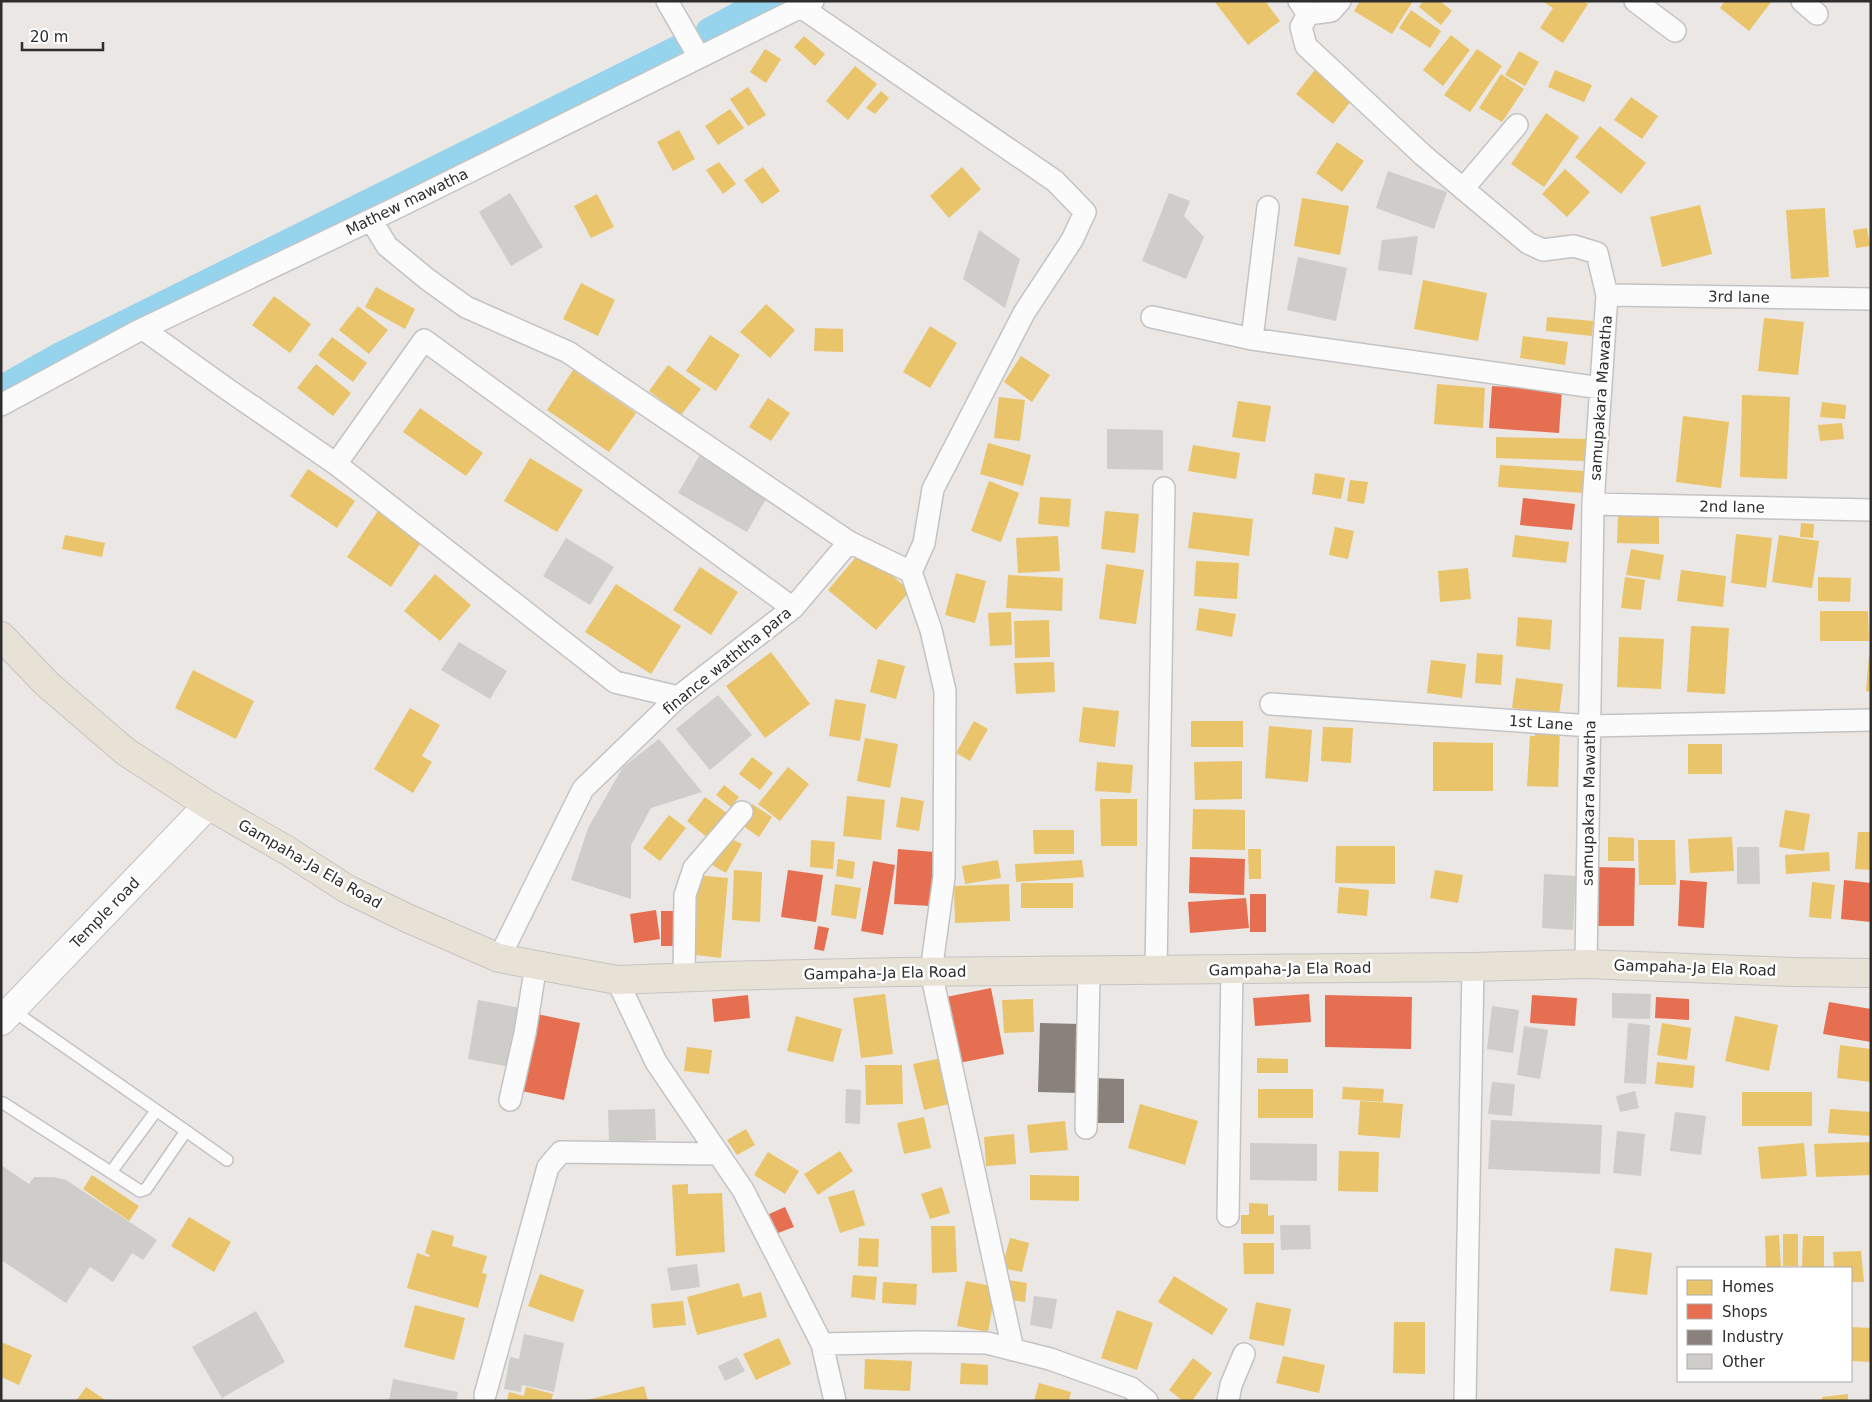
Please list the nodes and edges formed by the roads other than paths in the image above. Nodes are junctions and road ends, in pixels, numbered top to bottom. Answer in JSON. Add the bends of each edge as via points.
{"nodes":[{"id":1,"x":668,"y":1,"type":"edge"},
{"id":2,"x":1340,"y":1,"type":"edge"},
{"id":3,"x":1635,"y":1,"type":"edge"},
{"id":4,"x":807,"y":4,"type":"edge"},
{"id":5,"x":1304,"y":8,"type":"edge"},
{"id":6,"x":1675,"y":31,"type":"dead end"},
{"id":7,"x":699,"y":57,"type":"junction"},
{"id":8,"x":1517,"y":125,"type":"dead end"},
{"id":9,"x":1463,"y":189,"type":"junction"},
{"id":10,"x":1268,"y":207,"type":"dead end"},
{"id":11,"x":371,"y":220,"type":"junction"},
{"id":12,"x":1608,"y":295,"type":"junction"},
{"id":13,"x":1871,"y":299,"type":"edge"},
{"id":14,"x":1152,"y":317,"type":"dead end"},
{"id":15,"x":143,"y":329,"type":"junction"},
{"id":16,"x":1252,"y":339,"type":"junction"},
{"id":17,"x":1601,"y":388,"type":"junction"},
{"id":18,"x":1,"y":405,"type":"edge"},
{"id":19,"x":336,"y":464,"type":"junction"},
{"id":20,"x":1164,"y":488,"type":"dead end"},
{"id":21,"x":1594,"y":504,"type":"junction"},
{"id":22,"x":1871,"y":510,"type":"edge"},
{"id":23,"x":849,"y":542,"type":"junction"},
{"id":24,"x":911,"y":572,"type":"junction"},
{"id":25,"x":793,"y":608,"type":"junction"},
{"id":26,"x":1,"y":636,"type":"edge"},
{"id":27,"x":678,"y":697,"type":"junction"},
{"id":28,"x":1271,"y":704,"type":"dead end"},
{"id":29,"x":1871,"y":720,"type":"edge"},
{"id":30,"x":1591,"y":726,"type":"junction"},
{"id":31,"x":208,"y":805,"type":"junction"},
{"id":32,"x":742,"y":812,"type":"dead end"},
{"id":33,"x":499,"y":958,"type":"junction"},
{"id":34,"x":1586,"y":964,"type":"junction"},
{"id":35,"x":536,"y":965,"type":"junction"},
{"id":36,"x":1473,"y":967,"type":"junction"},
{"id":37,"x":1232,"y":969,"type":"junction"},
{"id":38,"x":1156,"y":970,"type":"junction"},
{"id":39,"x":1089,"y":971,"type":"junction"},
{"id":40,"x":931,"y":972,"type":"junction"},
{"id":41,"x":1871,"y":973,"type":"edge"},
{"id":42,"x":684,"y":977,"type":"junction"},
{"id":43,"x":617,"y":980,"type":"junction"},
{"id":44,"x":7,"y":1015,"type":"edge"},
{"id":45,"x":510,"y":1100,"type":"dead end"},
{"id":46,"x":3,"y":1103,"type":"dead end"},
{"id":47,"x":156,"y":1111,"type":"junction"},
{"id":48,"x":1086,"y":1128,"type":"dead end"},
{"id":49,"x":186,"y":1131,"type":"junction"},
{"id":50,"x":719,"y":1154,"type":"junction"},
{"id":51,"x":227,"y":1160,"type":"dead end"},
{"id":52,"x":112,"y":1172,"type":"junction"},
{"id":53,"x":1228,"y":1216,"type":"dead end"},
{"id":54,"x":822,"y":1344,"type":"junction"},
{"id":55,"x":1013,"y":1350,"type":"junction"},
{"id":56,"x":1244,"y":1354,"type":"dead end"},
{"id":57,"x":485,"y":1395,"type":"dead end"},
{"id":58,"x":835,"y":1401,"type":"edge"},
{"id":59,"x":1147,"y":1401,"type":"edge"},
{"id":60,"x":1228,"y":1401,"type":"edge"},
{"id":61,"x":1465,"y":1401,"type":"edge"}],
"edges":[{"from":1,"to":7,"type":"street"},
{"from":2,"to":5,"type":"street","via":[[1331,11]]},
{"from":3,"to":6,"type":"street"},
{"from":4,"to":7,"type":"street","name":"Mathew mawatha"},
{"from":4,"to":24,"type":"street","via":[[1055,181],[1085,212],[1072,240],[1024,313],[933,489],[924,543]]},
{"from":5,"to":9,"type":"street","name":"samupakara Mawatha","via":[[1300,27],[1306,46]]},
{"from":7,"to":11,"type":"street","name":"Mathew mawatha"},
{"from":8,"to":9,"type":"street"},
{"from":9,"to":12,"type":"street","name":"samupakara Mawatha","via":[[1528,243],[1543,250],[1574,246],[1597,253]]},
{"from":10,"to":16,"type":"street"},
{"from":11,"to":15,"type":"street","name":"Mathew mawatha"},
{"from":11,"to":23,"type":"street","via":[[387,246],[466,307],[568,352]]},
{"from":12,"to":13,"type":"street","name":"3rd lane"},
{"from":12,"to":17,"type":"street","name":"samupakara Mawatha"},
{"from":14,"to":16,"type":"street"},
{"from":15,"to":18,"type":"street","name":"Mathew mawatha"},
{"from":15,"to":19,"type":"street"},
{"from":16,"to":17,"type":"street"},
{"from":17,"to":21,"type":"street","name":"samupakara Mawatha"},
{"from":19,"to":25,"type":"street","via":[[424,340]]},
{"from":19,"to":27,"type":"street","via":[[615,682]]},
{"from":20,"to":38,"type":"street"},
{"from":21,"to":22,"type":"street","name":"2nd lane"},
{"from":21,"to":30,"type":"street","name":"samupakara Mawatha"},
{"from":23,"to":24,"type":"street"},
{"from":23,"to":25,"type":"street","name":"finance waththa para"},
{"from":24,"to":40,"type":"street","via":[[931,630],[946,691],[944,877]]},
{"from":25,"to":27,"type":"street","name":"finance waththa para"},
{"from":26,"to":31,"type":"highway","name":"Gampaha-Ja Ela Road","via":[[47,684],[126,752]]},
{"from":27,"to":33,"type":"street","name":"finance waththa para","via":[[583,789]]},
{"from":28,"to":30,"type":"street","name":"1st Lane"},
{"from":29,"to":30,"type":"street","name":"1st Lane"},
{"from":30,"to":34,"type":"street","name":"samupakara Mawatha"},
{"from":31,"to":33,"type":"highway","name":"Gampaha-Ja Ela Road","via":[[347,889]]},
{"from":31,"to":44,"type":"street","name":"Temple road"},
{"from":32,"to":42,"type":"street","via":[[694,868],[685,895]]},
{"from":33,"to":35,"type":"highway","name":"Gampaha-Ja Ela Road"},
{"from":34,"to":36,"type":"highway","name":"Gampaha-Ja Ela Road"},
{"from":34,"to":41,"type":"highway","name":"Gampaha-Ja Ela Road"},
{"from":35,"to":43,"type":"highway","name":"Gampaha-Ja Ela Road"},
{"from":35,"to":45,"type":"street"},
{"from":36,"to":37,"type":"highway","name":"Gampaha-Ja Ela Road"},
{"from":36,"to":61,"type":"street"},
{"from":37,"to":38,"type":"highway","name":"Gampaha-Ja Ela Road"},
{"from":37,"to":53,"type":"street"},
{"from":38,"to":39,"type":"highway","name":"Gampaha-Ja Ela Road"},
{"from":39,"to":40,"type":"highway","name":"Gampaha-Ja Ela Road"},
{"from":39,"to":48,"type":"street"},
{"from":40,"to":42,"type":"highway","name":"Gampaha-Ja Ela Road"},
{"from":40,"to":55,"type":"street"},
{"from":42,"to":43,"type":"highway","name":"Gampaha-Ja Ela Road"},
{"from":43,"to":50,"type":"street","via":[[656,1062]]},
{"from":44,"to":47,"type":"lane"},
{"from":46,"to":52,"type":"lane"},
{"from":47,"to":49,"type":"lane"},
{"from":47,"to":52,"type":"lane"},
{"from":49,"to":51,"type":"lane"},
{"from":49,"to":52,"type":"lane","via":[[146,1189],[140,1191]]},
{"from":50,"to":54,"type":"street","via":[[743,1190]]},
{"from":50,"to":57,"type":"street","via":[[561,1152],[548,1168]]},
{"from":54,"to":55,"type":"street","via":[[987,1343]]},
{"from":54,"to":58,"type":"street"},
{"from":55,"to":59,"type":"street","via":[[1050,1359],[1131,1388]]},
{"from":56,"to":60,"type":"street"}]}
